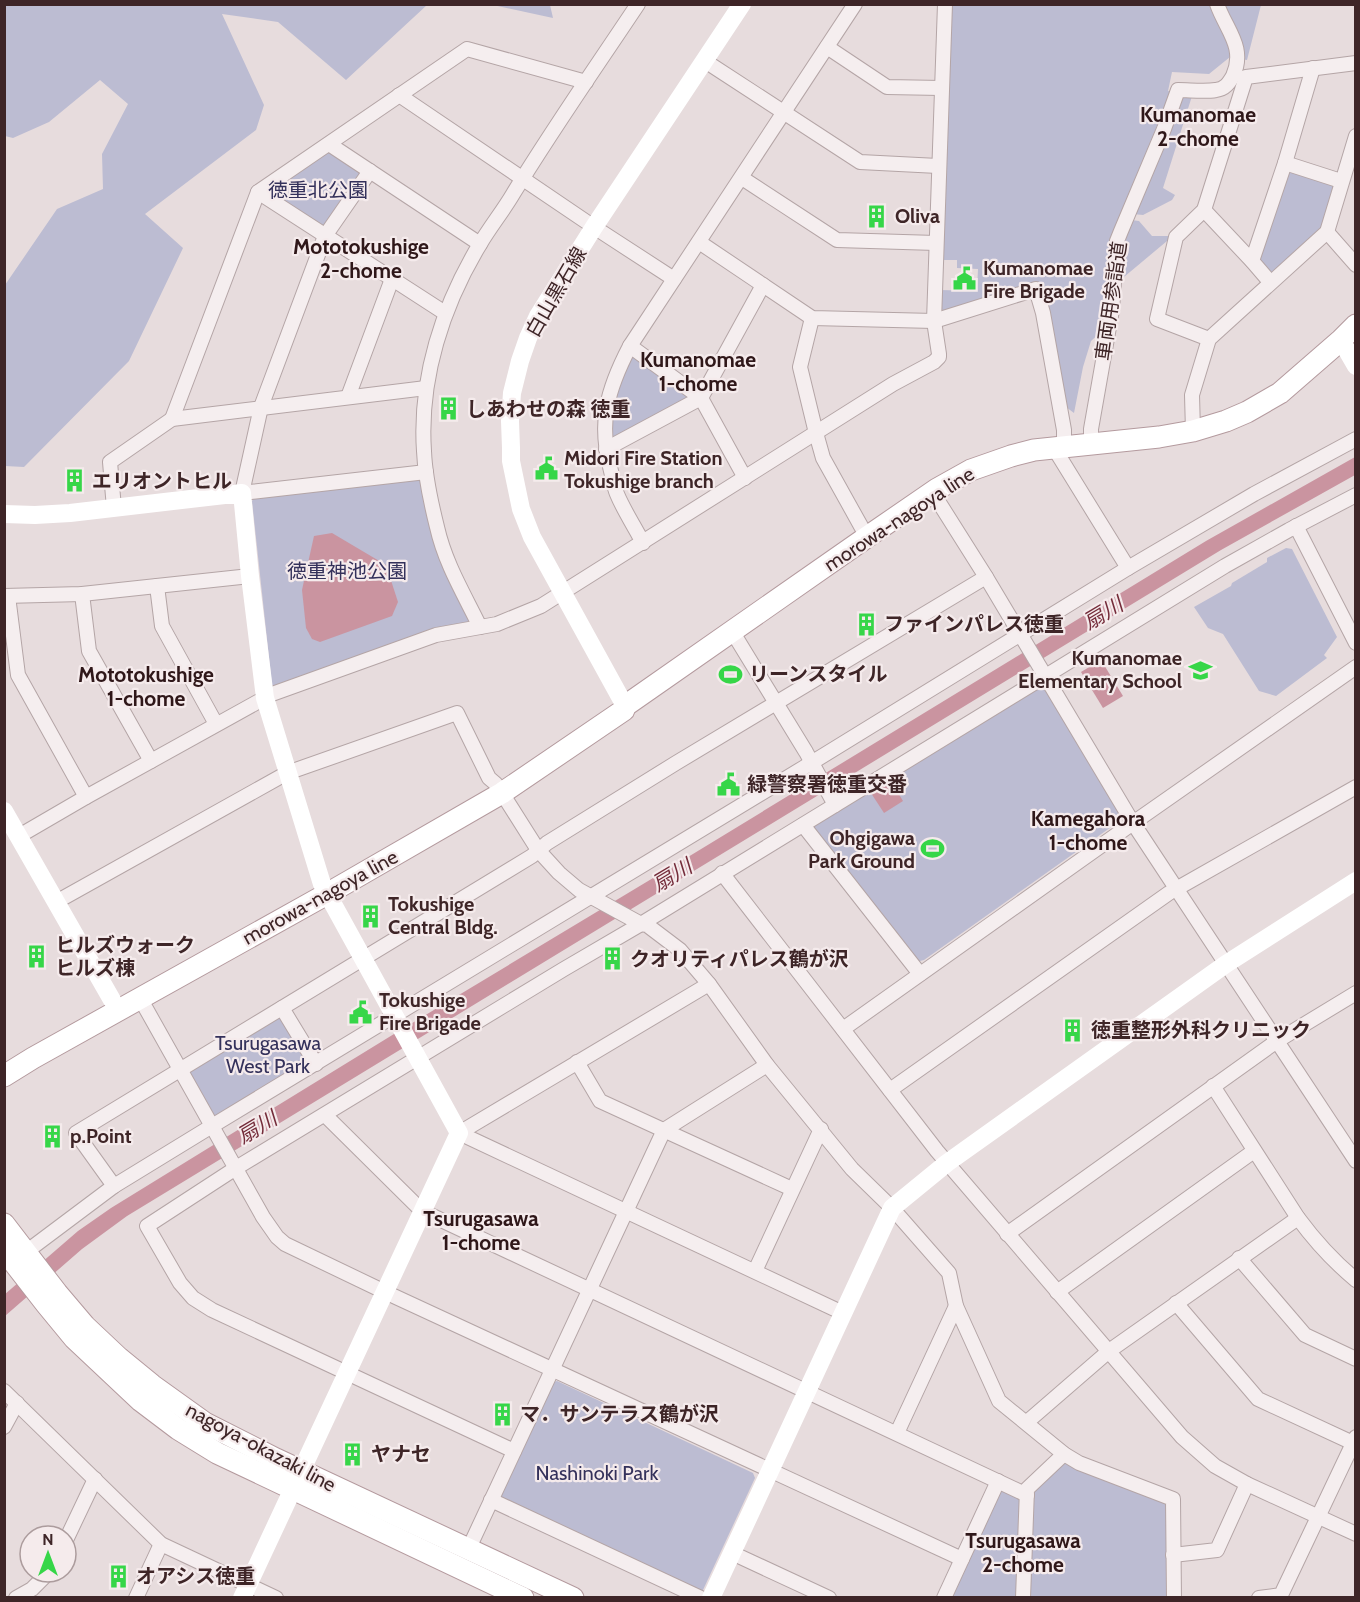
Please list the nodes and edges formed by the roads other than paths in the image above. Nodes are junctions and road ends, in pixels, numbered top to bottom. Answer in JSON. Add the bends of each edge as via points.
{"nodes":[{"id":1,"x":638,"y":4,"type":"edge"},
{"id":2,"x":741,"y":4,"type":"edge"},
{"id":3,"x":855,"y":4,"type":"edge"},
{"id":4,"x":945,"y":4,"type":"edge"},
{"id":5,"x":1217,"y":4,"type":"edge"},
{"id":6,"x":827,"y":47,"type":"junction"},
{"id":7,"x":705,"y":60,"type":"junction"},
{"id":8,"x":1356,"y":63,"type":"edge"},
{"id":9,"x":1313,"y":68,"type":"junction"},
{"id":10,"x":585,"y":82,"type":"junction"},
{"id":11,"x":941,"y":88,"type":"junction"},
{"id":12,"x":399,"y":95,"type":"junction"},
{"id":13,"x":784,"y":113,"type":"junction"},
{"id":14,"x":1356,"y":136,"type":"edge"},
{"id":15,"x":329,"y":144,"type":"junction"},
{"id":16,"x":1285,"y":163,"type":"junction"},
{"id":17,"x":938,"y":166,"type":"junction"},
{"id":18,"x":370,"y":171,"type":"junction"},
{"id":19,"x":522,"y":178,"type":"junction"},
{"id":20,"x":742,"y":178,"type":"junction"},
{"id":21,"x":1341,"y":181,"type":"junction"},
{"id":22,"x":258,"y":192,"type":"junction"},
{"id":23,"x":1204,"y":210,"type":"junction"},
{"id":24,"x":594,"y":227,"type":"junction"},
{"id":25,"x":1327,"y":232,"type":"junction"},
{"id":26,"x":325,"y":236,"type":"junction"},
{"id":27,"x":699,"y":242,"type":"junction"},
{"id":28,"x":936,"y":243,"type":"junction"},
{"id":29,"x":480,"y":244,"type":"junction"},
{"id":30,"x":1252,"y":261,"type":"junction"},
{"id":31,"x":1356,"y":265,"type":"edge"},
{"id":32,"x":392,"y":279,"type":"junction"},
{"id":33,"x":674,"y":279,"type":"junction"},
{"id":34,"x":1270,"y":282,"type":"junction"},
{"id":35,"x":763,"y":285,"type":"junction"},
{"id":36,"x":445,"y":314,"type":"junction"},
{"id":37,"x":812,"y":318,"type":"junction"},
{"id":38,"x":934,"y":321,"type":"junction"},
{"id":39,"x":1348,"y":332,"type":"edge"},
{"id":40,"x":1209,"y":339,"type":"junction"},
{"id":41,"x":630,"y":346,"type":"junction"},
{"id":42,"x":1356,"y":366,"type":"edge"},
{"id":43,"x":426,"y":388,"type":"junction"},
{"id":44,"x":348,"y":397,"type":"junction"},
{"id":45,"x":701,"y":398,"type":"junction"},
{"id":46,"x":261,"y":407,"type":"junction"},
{"id":47,"x":172,"y":419,"type":"junction"},
{"id":48,"x":1193,"y":431,"type":"junction"},
{"id":49,"x":816,"y":433,"type":"junction"},
{"id":50,"x":1356,"y":439,"type":"edge"},
{"id":51,"x":1091,"y":444,"type":"junction"},
{"id":52,"x":606,"y":448,"type":"junction"},
{"id":53,"x":1059,"y":448,"type":"junction"},
{"id":54,"x":426,"y":472,"type":"junction"},
{"id":55,"x":745,"y":478,"type":"junction"},
{"id":56,"x":242,"y":493,"type":"junction"},
{"id":57,"x":933,"y":493,"type":"junction"},
{"id":58,"x":1356,"y":495,"type":"edge"},
{"id":59,"x":114,"y":508,"type":"junction"},
{"id":60,"x":4,"y":514,"type":"edge"},
{"id":61,"x":1296,"y":526,"type":"junction"},
{"id":62,"x":867,"y":537,"type":"junction"},
{"id":63,"x":643,"y":543,"type":"junction"},
{"id":64,"x":1128,"y":568,"type":"junction"},
{"id":65,"x":250,"y":576,"type":"junction"},
{"id":66,"x":986,"y":577,"type":"junction"},
{"id":67,"x":157,"y":586,"type":"junction"},
{"id":68,"x":563,"y":593,"type":"junction"},
{"id":69,"x":82,"y":594,"type":"junction"},
{"id":70,"x":6,"y":596,"type":"edge"},
{"id":71,"x":480,"y":627,"type":"junction"},
{"id":72,"x":732,"y":631,"type":"junction"},
{"id":73,"x":1023,"y":641,"type":"junction"},
{"id":74,"x":1356,"y":643,"type":"edge"},
{"id":75,"x":10,"y":664,"type":"edge"},
{"id":76,"x":1356,"y":667,"type":"edge"},
{"id":77,"x":1041,"y":671,"type":"junction"},
{"id":78,"x":265,"y":698,"type":"junction"},
{"id":79,"x":776,"y":703,"type":"junction"},
{"id":80,"x":626,"y":706,"type":"junction"},
{"id":81,"x":216,"y":724,"type":"junction"},
{"id":82,"x":151,"y":761,"type":"junction"},
{"id":83,"x":814,"y":769,"type":"junction"},
{"id":84,"x":287,"y":773,"type":"junction"},
{"id":85,"x":1356,"y":787,"type":"edge"},
{"id":86,"x":499,"y":789,"type":"junction"},
{"id":87,"x":86,"y":797,"type":"junction"},
{"id":88,"x":832,"y":799,"type":"junction"},
{"id":89,"x":4,"y":811,"type":"edge"},
{"id":90,"x":1133,"y":823,"type":"junction"},
{"id":91,"x":803,"y":825,"type":"junction"},
{"id":92,"x":19,"y":836,"type":"junction"},
{"id":93,"x":538,"y":850,"type":"junction"},
{"id":94,"x":722,"y":873,"type":"junction"},
{"id":95,"x":1356,"y":881,"type":"edge"},
{"id":96,"x":325,"y":889,"type":"junction"},
{"id":97,"x":1176,"y":889,"type":"junction"},
{"id":98,"x":591,"y":896,"type":"junction"},
{"id":99,"x":56,"y":902,"type":"junction"},
{"id":100,"x":640,"y":924,"type":"junction"},
{"id":101,"x":362,"y":958,"type":"junction"},
{"id":102,"x":1226,"y":964,"type":"junction"},
{"id":103,"x":920,"y":974,"type":"junction"},
{"id":104,"x":709,"y":984,"type":"junction"},
{"id":105,"x":1356,"y":993,"type":"edge"},
{"id":106,"x":140,"y":998,"type":"junction"},
{"id":107,"x":112,"y":1000,"type":"junction"},
{"id":108,"x":282,"y":1008,"type":"junction"},
{"id":109,"x":398,"y":1022,"type":"junction"},
{"id":110,"x":843,"y":1029,"type":"junction"},
{"id":111,"x":1276,"y":1041,"type":"junction"},
{"id":112,"x":414,"y":1053,"type":"junction"},
{"id":113,"x":577,"y":1062,"type":"junction"},
{"id":114,"x":4,"y":1064,"type":"edge"},
{"id":115,"x":316,"y":1064,"type":"junction"},
{"id":116,"x":767,"y":1065,"type":"junction"},
{"id":117,"x":180,"y":1069,"type":"junction"},
{"id":118,"x":4,"y":1076,"type":"edge"},
{"id":119,"x":1213,"y":1086,"type":"junction"},
{"id":120,"x":890,"y":1090,"type":"junction"},
{"id":121,"x":325,"y":1115,"type":"junction"},
{"id":122,"x":212,"y":1126,"type":"junction"},
{"id":123,"x":820,"y":1129,"type":"junction"},
{"id":124,"x":664,"y":1130,"type":"junction"},
{"id":125,"x":459,"y":1133,"type":"junction"},
{"id":126,"x":1254,"y":1151,"type":"junction"},
{"id":127,"x":1356,"y":1161,"type":"edge"},
{"id":128,"x":232,"y":1163,"type":"junction"},
{"id":129,"x":947,"y":1163,"type":"junction"},
{"id":130,"x":114,"y":1186,"type":"junction"},
{"id":131,"x":792,"y":1189,"type":"junction"},
{"id":132,"x":892,"y":1208,"type":"junction"},
{"id":133,"x":422,"y":1211,"type":"junction"},
{"id":134,"x":626,"y":1211,"type":"junction"},
{"id":135,"x":1298,"y":1218,"type":"junction"},
{"id":136,"x":4,"y":1224,"type":"edge"},
{"id":137,"x":1007,"y":1234,"type":"junction"},
{"id":138,"x":1239,"y":1258,"type":"junction"},
{"id":139,"x":16,"y":1261,"type":"edge"},
{"id":140,"x":755,"y":1271,"type":"junction"},
{"id":141,"x":1356,"y":1280,"type":"edge"},
{"id":142,"x":589,"y":1290,"type":"junction"},
{"id":143,"x":385,"y":1292,"type":"junction"},
{"id":144,"x":1057,"y":1292,"type":"junction"},
{"id":145,"x":1176,"y":1303,"type":"junction"},
{"id":146,"x":956,"y":1306,"type":"junction"},
{"id":147,"x":843,"y":1313,"type":"junction"},
{"id":148,"x":1109,"y":1351,"type":"junction"},
{"id":149,"x":1356,"y":1359,"type":"edge"},
{"id":150,"x":552,"y":1369,"type":"junction"},
{"id":151,"x":346,"y":1374,"type":"junction"},
{"id":152,"x":4,"y":1391,"type":"edge"},
{"id":153,"x":807,"y":1391,"type":"junction"},
{"id":154,"x":17,"y":1403,"type":"junction"},
{"id":155,"x":1027,"y":1422,"type":"junction"},
{"id":156,"x":4,"y":1427,"type":"edge"},
{"id":157,"x":897,"y":1433,"type":"junction"},
{"id":158,"x":1354,"y":1440,"type":"edge"},
{"id":159,"x":514,"y":1451,"type":"junction"},
{"id":160,"x":1064,"y":1454,"type":"junction"},
{"id":161,"x":770,"y":1471,"type":"junction"},
{"id":162,"x":95,"y":1479,"type":"junction"},
{"id":163,"x":296,"y":1480,"type":"junction"},
{"id":164,"x":999,"y":1481,"type":"junction"},
{"id":165,"x":1247,"y":1484,"type":"junction"},
{"id":166,"x":1027,"y":1495,"type":"junction"},
{"id":167,"x":491,"y":1500,"type":"junction"},
{"id":168,"x":1318,"y":1517,"type":"junction"},
{"id":169,"x":74,"y":1524,"type":"edge"},
{"id":170,"x":1356,"y":1534,"type":"edge"},
{"id":171,"x":161,"y":1544,"type":"junction"},
{"id":172,"x":469,"y":1548,"type":"junction"},
{"id":173,"x":732,"y":1552,"type":"junction"},
{"id":174,"x":1173,"y":1555,"type":"junction"},
{"id":175,"x":962,"y":1559,"type":"junction"},
{"id":176,"x":37,"y":1584,"type":"edge"},
{"id":177,"x":245,"y":1591,"type":"edge"},
{"id":178,"x":514,"y":1596,"type":"edge"},
{"id":179,"x":1280,"y":1597,"type":"edge"},
{"id":180,"x":16,"y":1598,"type":"edge"},
{"id":181,"x":136,"y":1598,"type":"edge"},
{"id":182,"x":276,"y":1598,"type":"edge"},
{"id":183,"x":573,"y":1598,"type":"edge"},
{"id":184,"x":701,"y":1598,"type":"edge"},
{"id":185,"x":711,"y":1598,"type":"edge"},
{"id":186,"x":829,"y":1598,"type":"edge"},
{"id":187,"x":944,"y":1598,"type":"edge"},
{"id":188,"x":1023,"y":1598,"type":"edge"},
{"id":189,"x":1174,"y":1598,"type":"edge"},
{"id":190,"x":1258,"y":1598,"type":"edge"}],
"edges":[{"from":1,"to":10,"type":"street"},
{"from":2,"to":7,"type":"street","name":"白山黒石線"},
{"from":3,"to":6,"type":"street"},
{"from":4,"to":11,"type":"street"},
{"from":5,"to":51,"type":"street","name":"車両用参詣道","via":[[1236,45],[1237,65],[1226,86],[1217,90],[1178,90],[1117,241],[1112,310]]},
{"from":6,"to":11,"type":"street","via":[[887,87]]},
{"from":6,"to":13,"type":"street"},
{"from":7,"to":13,"type":"street"},
{"from":7,"to":24,"type":"street","name":"白山黒石線"},
{"from":8,"to":9,"type":"street"},
{"from":9,"to":16,"type":"street"},
{"from":9,"to":23,"type":"street","via":[[1246,77]]},
{"from":10,"to":12,"type":"street","via":[[467,49]]},
{"from":10,"to":19,"type":"street"},
{"from":11,"to":17,"type":"street"},
{"from":12,"to":15,"type":"street"},
{"from":12,"to":19,"type":"street"},
{"from":13,"to":17,"type":"street","via":[[860,162]]},
{"from":13,"to":20,"type":"street"},
{"from":14,"to":21,"type":"street"},
{"from":15,"to":18,"type":"street"},
{"from":15,"to":22,"type":"street"},
{"from":16,"to":21,"type":"street"},
{"from":16,"to":30,"type":"street"},
{"from":17,"to":28,"type":"street"},
{"from":18,"to":26,"type":"street"},
{"from":18,"to":29,"type":"street"},
{"from":19,"to":24,"type":"street"},
{"from":19,"to":29,"type":"street"},
{"from":20,"to":27,"type":"street"},
{"from":20,"to":28,"type":"street","via":[[837,240]]},
{"from":21,"to":25,"type":"street"},
{"from":22,"to":26,"type":"street"},
{"from":22,"to":47,"type":"street"},
{"from":23,"to":30,"type":"street"},
{"from":23,"to":40,"type":"street","via":[[1176,237],[1156,319]]},
{"from":24,"to":33,"type":"street"},
{"from":24,"to":68,"type":"street","name":"白山黒石線","via":[[538,316],[512,393],[511,461],[521,509]]},
{"from":25,"to":31,"type":"street"},
{"from":25,"to":34,"type":"street"},
{"from":26,"to":32,"type":"street"},
{"from":26,"to":46,"type":"street"},
{"from":27,"to":33,"type":"street"},
{"from":27,"to":35,"type":"street"},
{"from":28,"to":38,"type":"street"},
{"from":29,"to":36,"type":"street"},
{"from":30,"to":34,"type":"street"},
{"from":32,"to":36,"type":"street"},
{"from":32,"to":44,"type":"street"},
{"from":33,"to":41,"type":"street"},
{"from":34,"to":40,"type":"street"},
{"from":35,"to":37,"type":"street"},
{"from":35,"to":45,"type":"street"},
{"from":36,"to":43,"type":"street"},
{"from":37,"to":38,"type":"street"},
{"from":37,"to":49,"type":"street","via":[[800,367]]},
{"from":38,"to":49,"type":"street","via":[[937,360]]},
{"from":38,"to":53,"type":"street","via":[[1036,289],[1064,430]]},
{"from":39,"to":42,"type":"street"},
{"from":39,"to":48,"type":"main road","name":"morowa-nagoya line","via":[[1273,397],[1226,421]]},
{"from":40,"to":48,"type":"street","via":[[1192,395]]},
{"from":41,"to":45,"type":"street"},
{"from":41,"to":52,"type":"street","via":[[609,395]]},
{"from":43,"to":44,"type":"street"},
{"from":43,"to":54,"type":"street"},
{"from":44,"to":46,"type":"street"},
{"from":45,"to":52,"type":"street"},
{"from":45,"to":55,"type":"street"},
{"from":46,"to":47,"type":"street"},
{"from":46,"to":56,"type":"street"},
{"from":47,"to":59,"type":"street","via":[[110,462]]},
{"from":48,"to":51,"type":"main road","name":"morowa-nagoya line"},
{"from":49,"to":55,"type":"street"},
{"from":49,"to":62,"type":"street","via":[[823,458]]},
{"from":50,"to":64,"type":"street"},
{"from":51,"to":53,"type":"main road","name":"morowa-nagoya line"},
{"from":52,"to":63,"type":"street","via":[[616,493]]},
{"from":53,"to":57,"type":"main road","name":"morowa-nagoya line","via":[[1034,450],[985,465]]},
{"from":53,"to":64,"type":"street"},
{"from":54,"to":56,"type":"street"},
{"from":54,"to":71,"type":"street","via":[[447,559]]},
{"from":55,"to":63,"type":"street"},
{"from":56,"to":59,"type":"street"},
{"from":56,"to":65,"type":"street"},
{"from":57,"to":62,"type":"main road","name":"morowa-nagoya line"},
{"from":57,"to":66,"type":"street"},
{"from":58,"to":61,"type":"street"},
{"from":59,"to":60,"type":"street"},
{"from":61,"to":74,"type":"street"},
{"from":61,"to":77,"type":"street"},
{"from":62,"to":72,"type":"main road","name":"morowa-nagoya line"},
{"from":63,"to":68,"type":"street"},
{"from":64,"to":73,"type":"street"},
{"from":65,"to":67,"type":"street"},
{"from":65,"to":78,"type":"street"},
{"from":66,"to":73,"type":"street"},
{"from":66,"to":79,"type":"street"},
{"from":67,"to":69,"type":"street"},
{"from":67,"to":81,"type":"street","via":[[162,626]]},
{"from":68,"to":71,"type":"street","via":[[541,606]]},
{"from":68,"to":80,"type":"street","name":"白山黒石線"},
{"from":69,"to":70,"type":"street"},
{"from":69,"to":82,"type":"street","via":[[89,651]]},
{"from":70,"to":75,"type":"street"},
{"from":71,"to":78,"type":"street","via":[[436,635]]},
{"from":72,"to":79,"type":"street"},
{"from":72,"to":80,"type":"main road","name":"morowa-nagoya line"},
{"from":73,"to":77,"type":"street"},
{"from":73,"to":83,"type":"street"},
{"from":75,"to":87,"type":"street"},
{"from":76,"to":90,"type":"street"},
{"from":77,"to":88,"type":"street"},
{"from":77,"to":90,"type":"street"},
{"from":78,"to":81,"type":"street"},
{"from":78,"to":84,"type":"street"},
{"from":79,"to":83,"type":"street"},
{"from":79,"to":93,"type":"street"},
{"from":80,"to":86,"type":"main road","name":"morowa-nagoya line","via":[[618,703]]},
{"from":81,"to":82,"type":"street"},
{"from":82,"to":87,"type":"street"},
{"from":83,"to":88,"type":"street"},
{"from":83,"to":98,"type":"street"},
{"from":84,"to":86,"type":"street","via":[[457,713],[489,778]]},
{"from":84,"to":96,"type":"street"},
{"from":84,"to":99,"type":"street"},
{"from":85,"to":97,"type":"street"},
{"from":86,"to":93,"type":"street"},
{"from":86,"to":96,"type":"main road","name":"morowa-nagoya line"},
{"from":87,"to":92,"type":"street"},
{"from":88,"to":91,"type":"street"},
{"from":89,"to":92,"type":"street"},
{"from":90,"to":97,"type":"street"},
{"from":90,"to":103,"type":"street"},
{"from":91,"to":94,"type":"street"},
{"from":91,"to":103,"type":"street"},
{"from":92,"to":99,"type":"street"},
{"from":93,"to":98,"type":"street","via":[[559,873]]},
{"from":93,"to":101,"type":"street"},
{"from":94,"to":100,"type":"street"},
{"from":94,"to":110,"type":"street"},
{"from":95,"to":102,"type":"street"},
{"from":96,"to":101,"type":"street"},
{"from":96,"to":106,"type":"main road","name":"morowa-nagoya line"},
{"from":96,"to":107,"type":"main road","name":"morowa-nagoya line","via":[[176,963]]},
{"from":97,"to":102,"type":"street"},
{"from":97,"to":120,"type":"street"},
{"from":98,"to":100,"type":"street"},
{"from":98,"to":109,"type":"street"},
{"from":99,"to":107,"type":"street"},
{"from":100,"to":104,"type":"street","via":[[680,950]]},
{"from":100,"to":112,"type":"street"},
{"from":101,"to":108,"type":"street"},
{"from":101,"to":109,"type":"street"},
{"from":102,"to":111,"type":"street"},
{"from":102,"to":129,"type":"street"},
{"from":103,"to":110,"type":"street"},
{"from":104,"to":113,"type":"street"},
{"from":104,"to":116,"type":"street"},
{"from":105,"to":111,"type":"street"},
{"from":106,"to":117,"type":"street"},
{"from":106,"to":118,"type":"main road","name":"morowa-nagoya line"},
{"from":107,"to":114,"type":"main road","name":"morowa-nagoya line"},
{"from":108,"to":115,"type":"street"},
{"from":108,"to":117,"type":"street"},
{"from":109,"to":112,"type":"street"},
{"from":109,"to":115,"type":"street"},
{"from":110,"to":120,"type":"street"},
{"from":111,"to":119,"type":"street"},
{"from":111,"to":127,"type":"street"},
{"from":112,"to":121,"type":"street"},
{"from":112,"to":125,"type":"street"},
{"from":113,"to":124,"type":"street","via":[[600,1101]]},
{"from":113,"to":125,"type":"street"},
{"from":115,"to":122,"type":"street"},
{"from":116,"to":123,"type":"street"},
{"from":116,"to":124,"type":"street"},
{"from":117,"to":122,"type":"street"},
{"from":117,"to":130,"type":"street","via":[[76,1133]]},
{"from":119,"to":126,"type":"street"},
{"from":119,"to":137,"type":"street"},
{"from":120,"to":129,"type":"street"},
{"from":121,"to":128,"type":"street"},
{"from":121,"to":133,"type":"street"},
{"from":122,"to":128,"type":"street"},
{"from":122,"to":130,"type":"street"},
{"from":123,"to":131,"type":"street"},
{"from":123,"to":132,"type":"street","via":[[852,1169]]},
{"from":124,"to":131,"type":"street"},
{"from":124,"to":134,"type":"street"},
{"from":125,"to":133,"type":"street"},
{"from":125,"to":134,"type":"street"},
{"from":126,"to":135,"type":"street"},
{"from":126,"to":144,"type":"street"},
{"from":128,"to":143,"type":"street","via":[[263,1217],[285,1244]]},
{"from":128,"to":151,"type":"street","via":[[147,1226],[193,1298],[226,1318]]},
{"from":129,"to":132,"type":"street"},
{"from":129,"to":137,"type":"street"},
{"from":130,"to":139,"type":"street"},
{"from":131,"to":140,"type":"street"},
{"from":132,"to":146,"type":"street","via":[[949,1273]]},
{"from":132,"to":147,"type":"street"},
{"from":133,"to":142,"type":"street"},
{"from":133,"to":143,"type":"street"},
{"from":134,"to":140,"type":"street"},
{"from":134,"to":142,"type":"street"},
{"from":135,"to":138,"type":"street"},
{"from":135,"to":141,"type":"street","via":[[1325,1252]]},
{"from":136,"to":139,"type":"main road","name":"nagoya-okazaki line"},
{"from":137,"to":144,"type":"street"},
{"from":138,"to":145,"type":"street"},
{"from":138,"to":149,"type":"street","via":[[1305,1335]]},
{"from":139,"to":163,"type":"main road","name":"nagoya-okazaki line","via":[[51,1298],[152,1385]]},
{"from":140,"to":147,"type":"street"},
{"from":142,"to":150,"type":"street"},
{"from":142,"to":153,"type":"street"},
{"from":143,"to":150,"type":"street"},
{"from":143,"to":151,"type":"street"},
{"from":144,"to":148,"type":"street"},
{"from":145,"to":148,"type":"street"},
{"from":145,"to":158,"type":"street","via":[[1258,1399]]},
{"from":146,"to":155,"type":"street","via":[[999,1401]]},
{"from":146,"to":157,"type":"street"},
{"from":147,"to":153,"type":"street"},
{"from":148,"to":155,"type":"street"},
{"from":148,"to":165,"type":"street","via":[[1182,1437],[1215,1466]]},
{"from":150,"to":159,"type":"street"},
{"from":150,"to":161,"type":"street"},
{"from":151,"to":159,"type":"street"},
{"from":151,"to":163,"type":"street"},
{"from":152,"to":154,"type":"street"},
{"from":153,"to":157,"type":"street"},
{"from":153,"to":161,"type":"street"},
{"from":154,"to":156,"type":"street"},
{"from":154,"to":162,"type":"street"},
{"from":155,"to":160,"type":"street"},
{"from":157,"to":164,"type":"street"},
{"from":158,"to":168,"type":"street"},
{"from":159,"to":167,"type":"street"},
{"from":160,"to":166,"type":"street","via":[[1027,1489]]},
{"from":160,"to":174,"type":"street","via":[[1173,1499]]},
{"from":161,"to":173,"type":"street"},
{"from":161,"to":175,"type":"street"},
{"from":162,"to":169,"type":"street"},
{"from":162,"to":171,"type":"street"},
{"from":163,"to":172,"type":"main road","name":"nagoya-okazaki line"},
{"from":163,"to":177,"type":"street"},
{"from":163,"to":178,"type":"main road","name":"nagoya-okazaki line"},
{"from":164,"to":166,"type":"street"},
{"from":164,"to":175,"type":"street"},
{"from":165,"to":168,"type":"street"},
{"from":165,"to":174,"type":"street","via":[[1216,1550]]},
{"from":166,"to":188,"type":"street"},
{"from":167,"to":172,"type":"street"},
{"from":167,"to":184,"type":"street"},
{"from":168,"to":170,"type":"street"},
{"from":168,"to":179,"type":"street"},
{"from":171,"to":177,"type":"street"},
{"from":171,"to":181,"type":"street"},
{"from":172,"to":183,"type":"main road","name":"nagoya-okazaki line"},
{"from":173,"to":185,"type":"street"},
{"from":173,"to":186,"type":"street"},
{"from":174,"to":189,"type":"street"},
{"from":175,"to":187,"type":"street"},
{"from":176,"to":180,"type":"street"},
{"from":177,"to":182,"type":"street"},
{"from":179,"to":190,"type":"street"}]}
